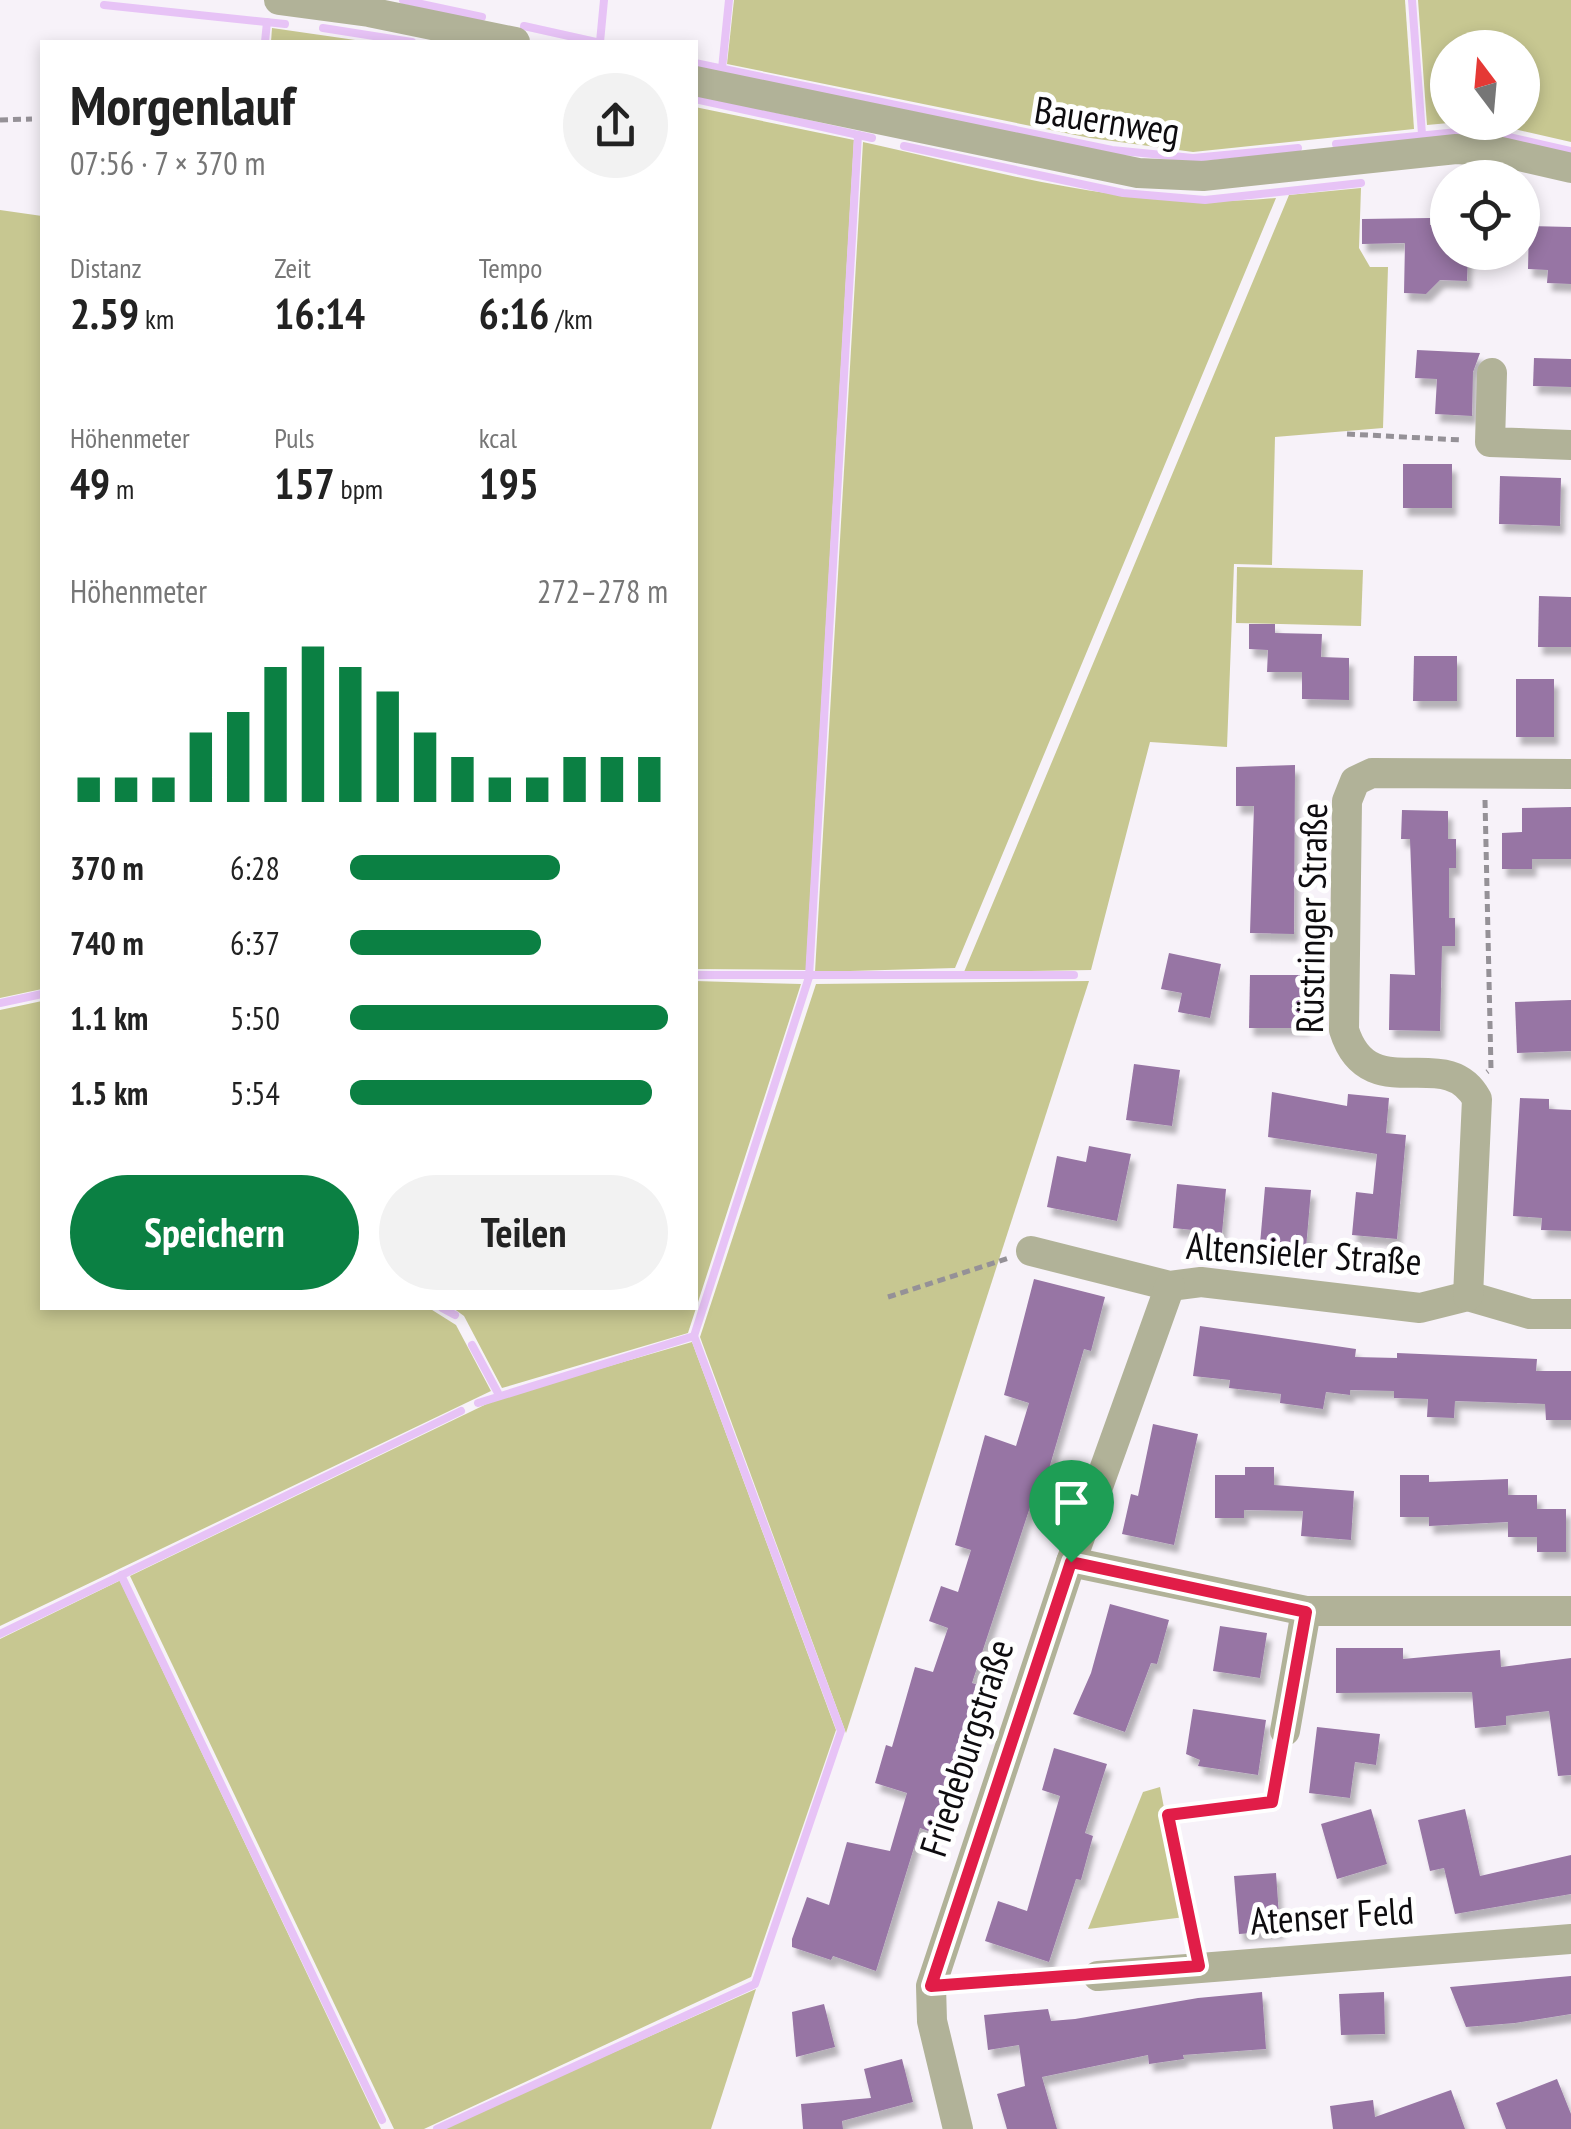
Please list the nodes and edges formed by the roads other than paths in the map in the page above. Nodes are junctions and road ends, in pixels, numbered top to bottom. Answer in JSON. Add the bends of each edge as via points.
{"nodes":[{"id":1,"x":279,"y":0,"type":"edge"},
{"id":2,"x":505,"y":40,"type":"edge"},
{"id":3,"x":698,"y":81,"type":"edge"},
{"id":4,"x":1571,"y":168,"type":"edge"},
{"id":5,"x":1492,"y":373,"type":"dead end"},
{"id":6,"x":1571,"y":445,"type":"edge"},
{"id":7,"x":1571,"y":774,"type":"edge"},
{"id":8,"x":1031,"y":1250,"type":"road end"},
{"id":9,"x":1170,"y":1286,"type":"junction"},
{"id":10,"x":1468,"y":1296,"type":"junction"},
{"id":11,"x":1571,"y":1314,"type":"edge"},
{"id":12,"x":1071,"y":1562,"type":"junction"},
{"id":13,"x":1571,"y":1611,"type":"edge"},
{"id":14,"x":1306,"y":1612,"type":"junction"},
{"id":15,"x":1285,"y":1731,"type":"road end"},
{"id":16,"x":1571,"y":1939,"type":"edge"},
{"id":17,"x":1098,"y":1976,"type":"road end"},
{"id":18,"x":958,"y":2129,"type":"edge"}],
"edges":[{"from":1,"to":2,"type":"street"},
{"from":3,"to":4,"type":"street","name":"Bauernweg","via":[[1138,174],[1203,176],[1456,149]]},
{"from":5,"to":6,"type":"street","via":[[1490,442]]},
{"from":7,"to":10,"type":"street","name":"Rüstringer Straße","via":[[1372,773],[1356,782],[1348,800],[1344,1030],[1351,1053],[1376,1072],[1456,1076],[1477,1099]]},
{"from":8,"to":9,"type":"street","name":"Altensieler Straße"},
{"from":9,"to":10,"type":"street","name":"Altensieler Straße","via":[[1201,1282],[1420,1308]]},
{"from":9,"to":12,"type":"street","name":"Friedeburgstraße"},
{"from":10,"to":11,"type":"street","name":"Altensieler Straße","via":[[1530,1314]]},
{"from":12,"to":14,"type":"street"},
{"from":12,"to":18,"type":"street","name":"Friedeburgstraße","via":[[931,1986],[932,2021]]},
{"from":13,"to":14,"type":"street"},
{"from":14,"to":15,"type":"street"},
{"from":16,"to":17,"type":"street","name":"Atenser Feld"}]}
